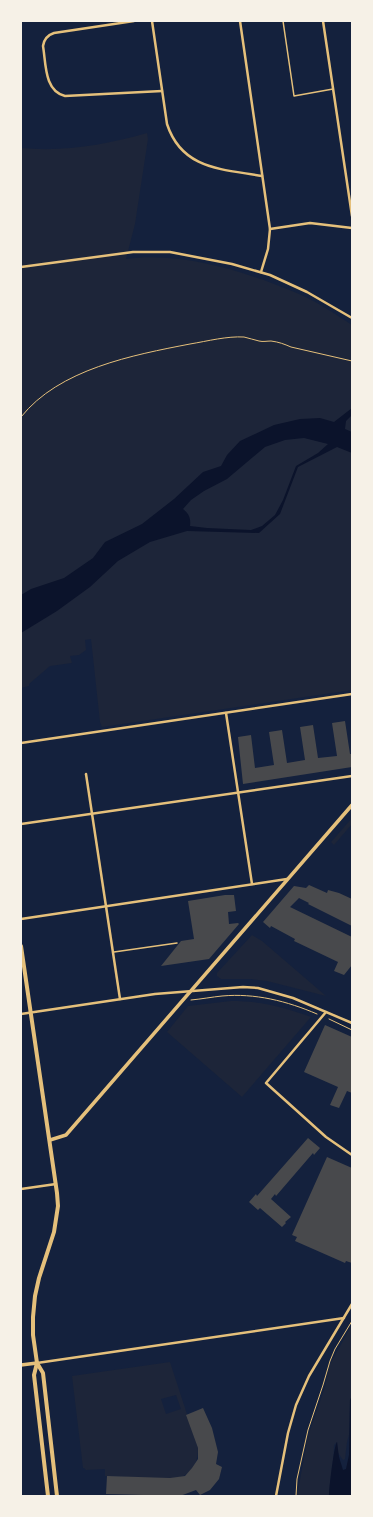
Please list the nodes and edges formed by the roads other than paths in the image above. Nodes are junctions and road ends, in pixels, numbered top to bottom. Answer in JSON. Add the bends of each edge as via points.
{"nodes":[{"id":1,"x":134,"y":21,"type":"edge"},
{"id":2,"x":152,"y":21,"type":"edge"},
{"id":3,"x":240,"y":21,"type":"edge"},
{"id":4,"x":283,"y":21,"type":"edge"},
{"id":5,"x":323,"y":21,"type":"edge"},
{"id":6,"x":333,"y":89,"type":"junction"},
{"id":7,"x":162,"y":91,"type":"junction"},
{"id":8,"x":262,"y":176,"type":"junction"},
{"id":9,"x":352,"y":216,"type":"edge"},
{"id":10,"x":352,"y":228,"type":"edge"},
{"id":11,"x":270,"y":229,"type":"junction"},
{"id":12,"x":21,"y":266,"type":"edge"},
{"id":13,"x":261,"y":272,"type":"junction"},
{"id":14,"x":352,"y":318,"type":"edge"},
{"id":15,"x":352,"y":694,"type":"edge"},
{"id":16,"x":226,"y":713,"type":"junction"},
{"id":17,"x":21,"y":743,"type":"edge"},
{"id":18,"x":86,"y":774,"type":"dead end"},
{"id":19,"x":352,"y":776,"type":"edge"},
{"id":20,"x":238,"y":792,"type":"junction"},
{"id":21,"x":352,"y":805,"type":"edge"},
{"id":22,"x":92,"y":814,"type":"junction"},
{"id":23,"x":21,"y":824,"type":"edge"},
{"id":24,"x":288,"y":879,"type":"junction"},
{"id":25,"x":252,"y":884,"type":"junction"},
{"id":26,"x":106,"y":906,"type":"junction"},
{"id":27,"x":21,"y":919,"type":"edge"},
{"id":28,"x":177,"y":943,"type":"dead end"},
{"id":29,"x":21,"y":946,"type":"edge"},
{"id":30,"x":113,"y":952,"type":"junction"},
{"id":31,"x":22,"y":966,"type":"edge"},
{"id":32,"x":190,"y":991,"type":"junction"},
{"id":33,"x":120,"y":999,"type":"junction"},
{"id":34,"x":326,"y":1012,"type":"junction"},
{"id":35,"x":31,"y":1013,"type":"junction"},
{"id":36,"x":21,"y":1014,"type":"edge"},
{"id":37,"x":352,"y":1023,"type":"edge"},
{"id":38,"x":50,"y":1140,"type":"junction"},
{"id":39,"x":352,"y":1155,"type":"edge"},
{"id":40,"x":57,"y":1184,"type":"junction"},
{"id":41,"x":21,"y":1189,"type":"edge"},
{"id":42,"x":352,"y":1304,"type":"edge"},
{"id":43,"x":344,"y":1318,"type":"junction"},
{"id":44,"x":37,"y":1363,"type":"junction"},
{"id":45,"x":21,"y":1365,"type":"edge"},
{"id":46,"x":48,"y":1496,"type":"edge"},
{"id":47,"x":57,"y":1496,"type":"edge"},
{"id":48,"x":276,"y":1496,"type":"edge"}],
"edges":[{"from":1,"to":7,"type":"street","via":[[48,35],[43,46],[49,83],[56,93],[63,96]]},
{"from":2,"to":7,"type":"street"},
{"from":3,"to":8,"type":"street"},
{"from":4,"to":6,"type":"lane","via":[[294,96]]},
{"from":5,"to":6,"type":"street"},
{"from":6,"to":9,"type":"street"},
{"from":7,"to":8,"type":"street","via":[[173,139],[193,160],[208,166]]},
{"from":8,"to":11,"type":"street"},
{"from":10,"to":11,"type":"street","via":[[310,224]]},
{"from":11,"to":13,"type":"street","via":[[268,249]]},
{"from":12,"to":13,"type":"street","via":[[160,251],[204,258]]},
{"from":13,"to":14,"type":"street","via":[[307,292]]},
{"from":15,"to":16,"type":"street"},
{"from":16,"to":17,"type":"street"},
{"from":16,"to":20,"type":"street"},
{"from":18,"to":22,"type":"street"},
{"from":19,"to":20,"type":"street"},
{"from":20,"to":22,"type":"street"},
{"from":20,"to":25,"type":"street"},
{"from":21,"to":24,"type":"main road"},
{"from":22,"to":23,"type":"street"},
{"from":22,"to":26,"type":"street"},
{"from":24,"to":25,"type":"street"},
{"from":24,"to":32,"type":"main road"},
{"from":25,"to":26,"type":"street"},
{"from":26,"to":27,"type":"street"},
{"from":26,"to":30,"type":"street"},
{"from":28,"to":30,"type":"lane"},
{"from":29,"to":31,"type":"main road"},
{"from":30,"to":33,"type":"street"},
{"from":31,"to":35,"type":"main road"},
{"from":32,"to":33,"type":"street"},
{"from":32,"to":34,"type":"street","via":[[258,988],[293,998]]},
{"from":32,"to":38,"type":"main road","via":[[66,1135]]},
{"from":33,"to":35,"type":"street"},
{"from":34,"to":37,"type":"street"},
{"from":34,"to":39,"type":"street","via":[[266,1083],[317,1129]]},
{"from":35,"to":36,"type":"street"},
{"from":35,"to":38,"type":"main road"},
{"from":38,"to":40,"type":"main road"},
{"from":40,"to":41,"type":"street"},
{"from":40,"to":44,"type":"main road","via":[[58,1206],[54,1232],[35,1296],[33,1322]]},
{"from":42,"to":43,"type":"street"},
{"from":43,"to":44,"type":"street"},
{"from":43,"to":48,"type":"street","via":[[309,1376],[294,1410]]},
{"from":44,"to":45,"type":"main road"},
{"from":44,"to":46,"type":"main road","via":[[34,1375]]},
{"from":44,"to":47,"type":"main road","via":[[43,1374]]}]}
